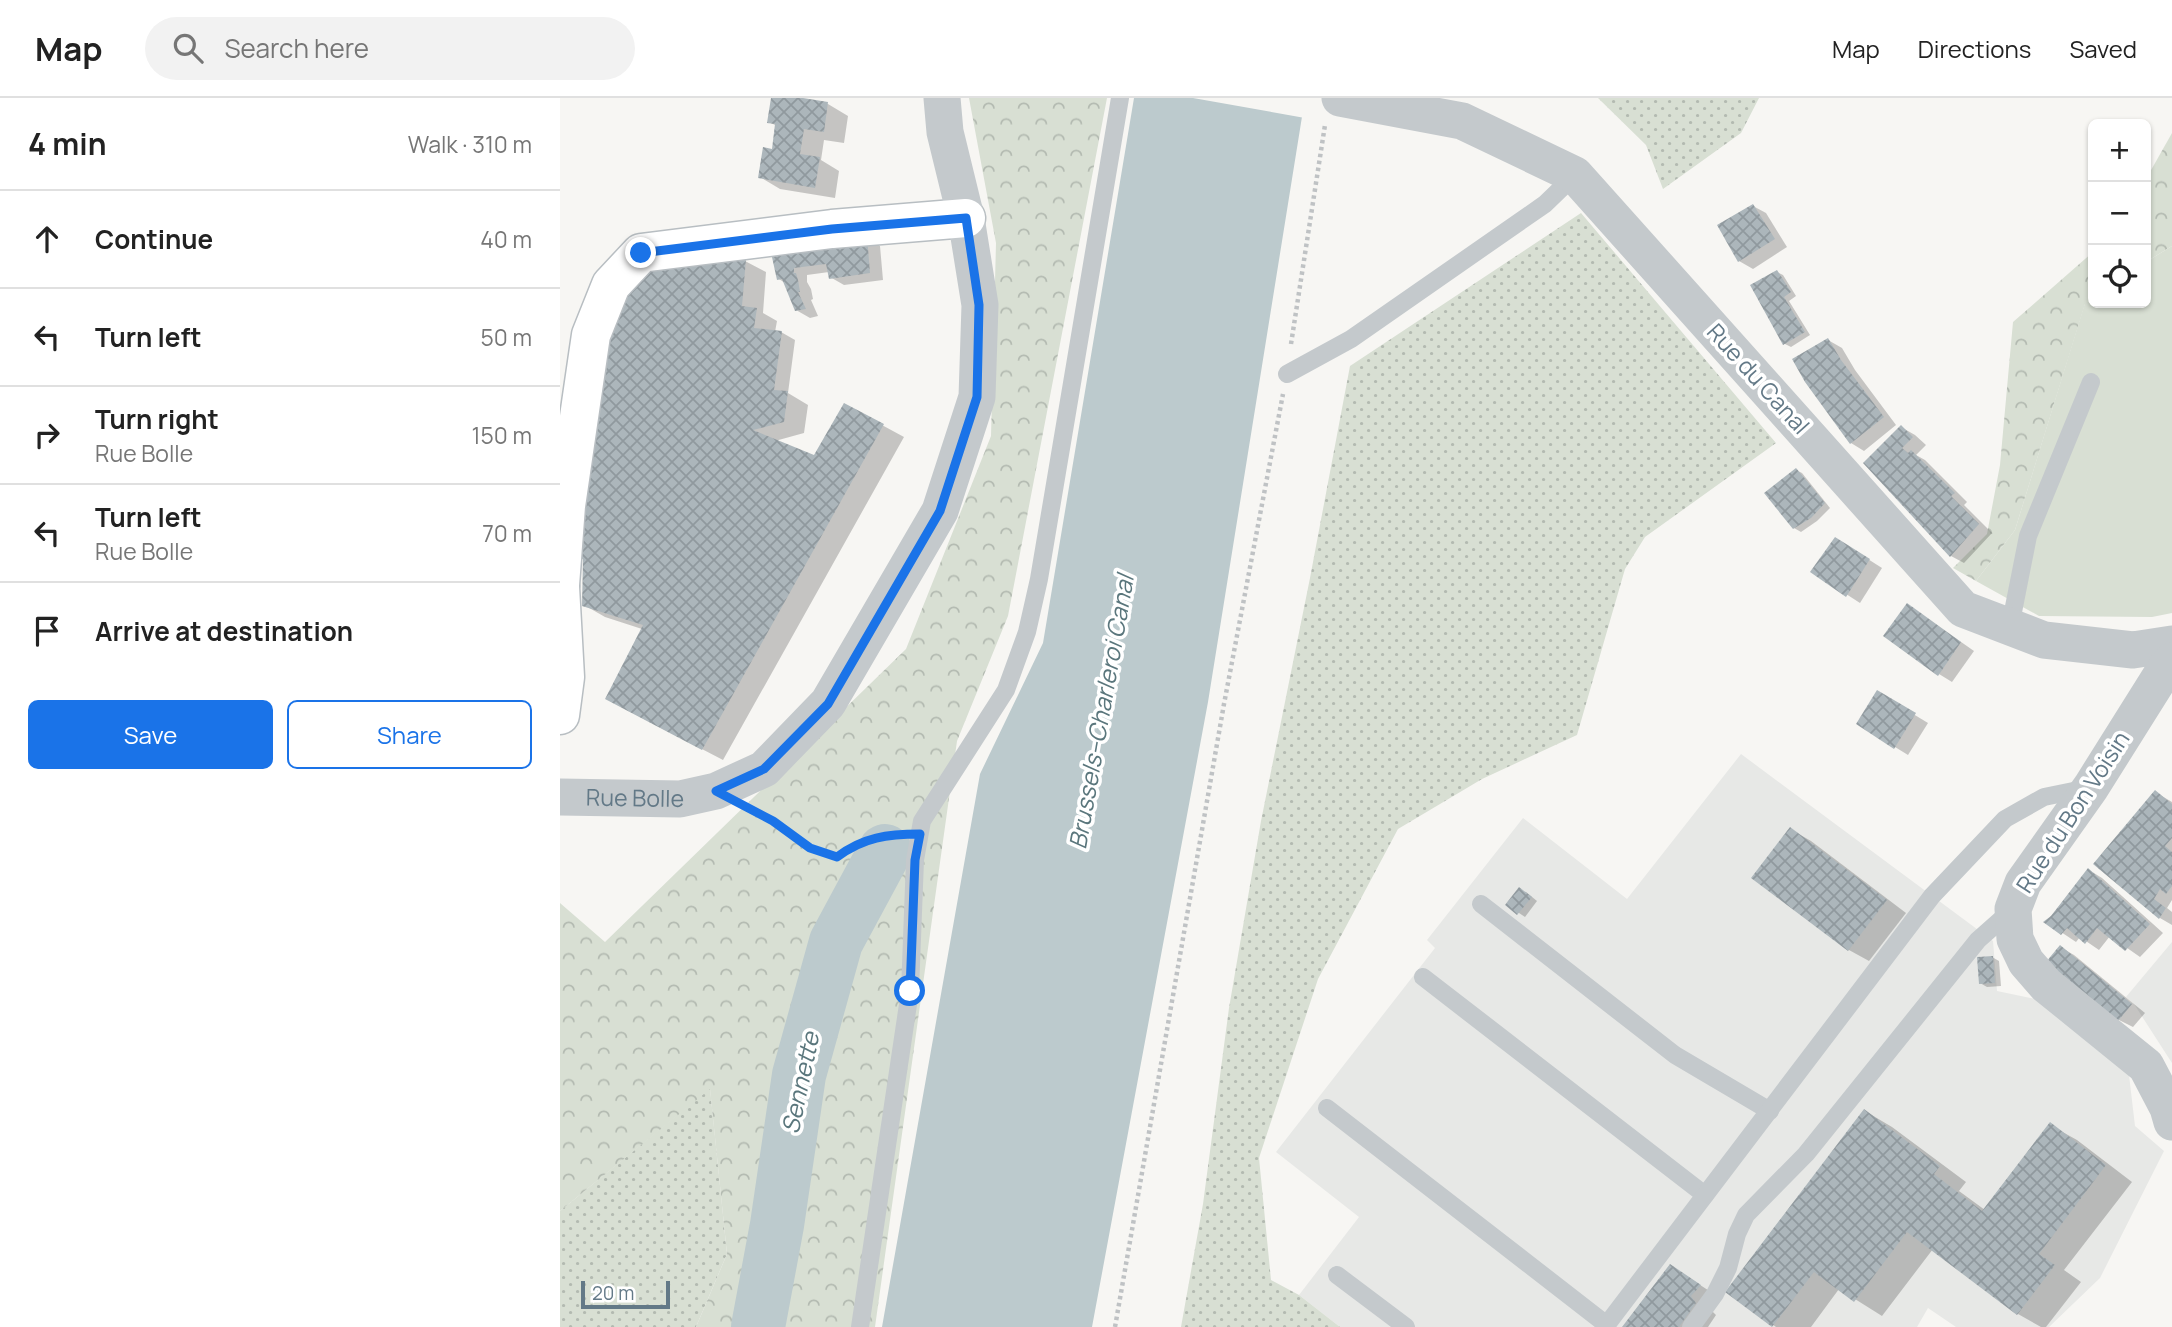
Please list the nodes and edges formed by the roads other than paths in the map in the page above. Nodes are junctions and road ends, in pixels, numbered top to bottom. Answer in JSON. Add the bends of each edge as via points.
{"nodes":[{"id":1,"x":942,"y":98,"type":"edge"},
{"id":2,"x":1120,"y":98,"type":"edge"},
{"id":3,"x":1333,"y":105,"type":"edge"},
{"id":4,"x":1574,"y":175,"type":"junction"},
{"id":5,"x":966,"y":218,"type":"junction"},
{"id":6,"x":1286,"y":374,"type":"road end"},
{"id":7,"x":2091,"y":382,"type":"dead end"},
{"id":8,"x":560,"y":586,"type":"edge"},
{"id":9,"x":2010,"y":627,"type":"junction"},
{"id":10,"x":2172,"y":643,"type":"edge"},
{"id":11,"x":2172,"y":661,"type":"edge"},
{"id":12,"x":560,"y":715,"type":"edge"},
{"id":13,"x":2091,"y":787,"type":"junction"},
{"id":14,"x":560,"y":797,"type":"edge"},
{"id":15,"x":1480,"y":904,"type":"dead end"},
{"id":16,"x":2013,"y":909,"type":"junction"},
{"id":17,"x":1423,"y":976,"type":"dead end"},
{"id":18,"x":1327,"y":1108,"type":"dead end"},
{"id":19,"x":1770,"y":1111,"type":"junction"},
{"id":20,"x":2172,"y":1122,"type":"edge"},
{"id":21,"x":1705,"y":1195,"type":"junction"},
{"id":22,"x":1337,"y":1275,"type":"dead end"},
{"id":23,"x":1606,"y":1326,"type":"edge"},
{"id":24,"x":860,"y":1327,"type":"edge"},
{"id":25,"x":1406,"y":1327,"type":"edge"},
{"id":26,"x":1691,"y":1327,"type":"edge"}],
"edges":[{"from":1,"to":5,"type":"street","name":"Rue Bolle","via":[[944,132]]},
{"from":2,"to":24,"type":"lane","via":[[1027,632],[1006,690],[922,821],[915,860],[910,991]]},
{"from":3,"to":4,"type":"street","name":"Rue du Canal","via":[[1387,106],[1462,121]]},
{"from":4,"to":6,"type":"lane","via":[[1545,204],[1362,331]]},
{"from":4,"to":9,"type":"street","name":"Rue du Canal","via":[[1963,609]]},
{"from":5,"to":8,"type":"street","via":[[641,253],[611,285],[592,335],[566,506]]},
{"from":5,"to":14,"type":"street","name":"Rue Bolle","via":[[979,305],[977,397],[940,511],[828,704],[764,769],[716,791],[680,799]]},
{"from":7,"to":9,"type":"lane","via":[[2028,536]]},
{"from":8,"to":12,"type":"street","via":[[565,677]]},
{"from":9,"to":10,"type":"street","name":"Rue du Canal","via":[[2044,640],[2133,650]]},
{"from":11,"to":13,"type":"street","name":"Rue du Bon Voisin"},
{"from":13,"to":16,"type":"street","name":"Rue du Bon Voisin","via":[[2023,883]]},
{"from":13,"to":19,"type":"lane","via":[[2044,797],[2005,819],[1932,896]]},
{"from":15,"to":19,"type":"lane","via":[[1675,1055]]},
{"from":16,"to":20,"type":"street","name":"Rue du Bon Voisin","via":[[2015,939],[2026,962],[2046,985],[2146,1066]]},
{"from":16,"to":26,"type":"lane","via":[[1978,940],[1806,1154],[1746,1215],[1728,1268]]},
{"from":17,"to":21,"type":"lane"},
{"from":18,"to":23,"type":"lane"},
{"from":19,"to":21,"type":"lane"},
{"from":21,"to":23,"type":"lane"},
{"from":22,"to":25,"type":"lane"}]}
